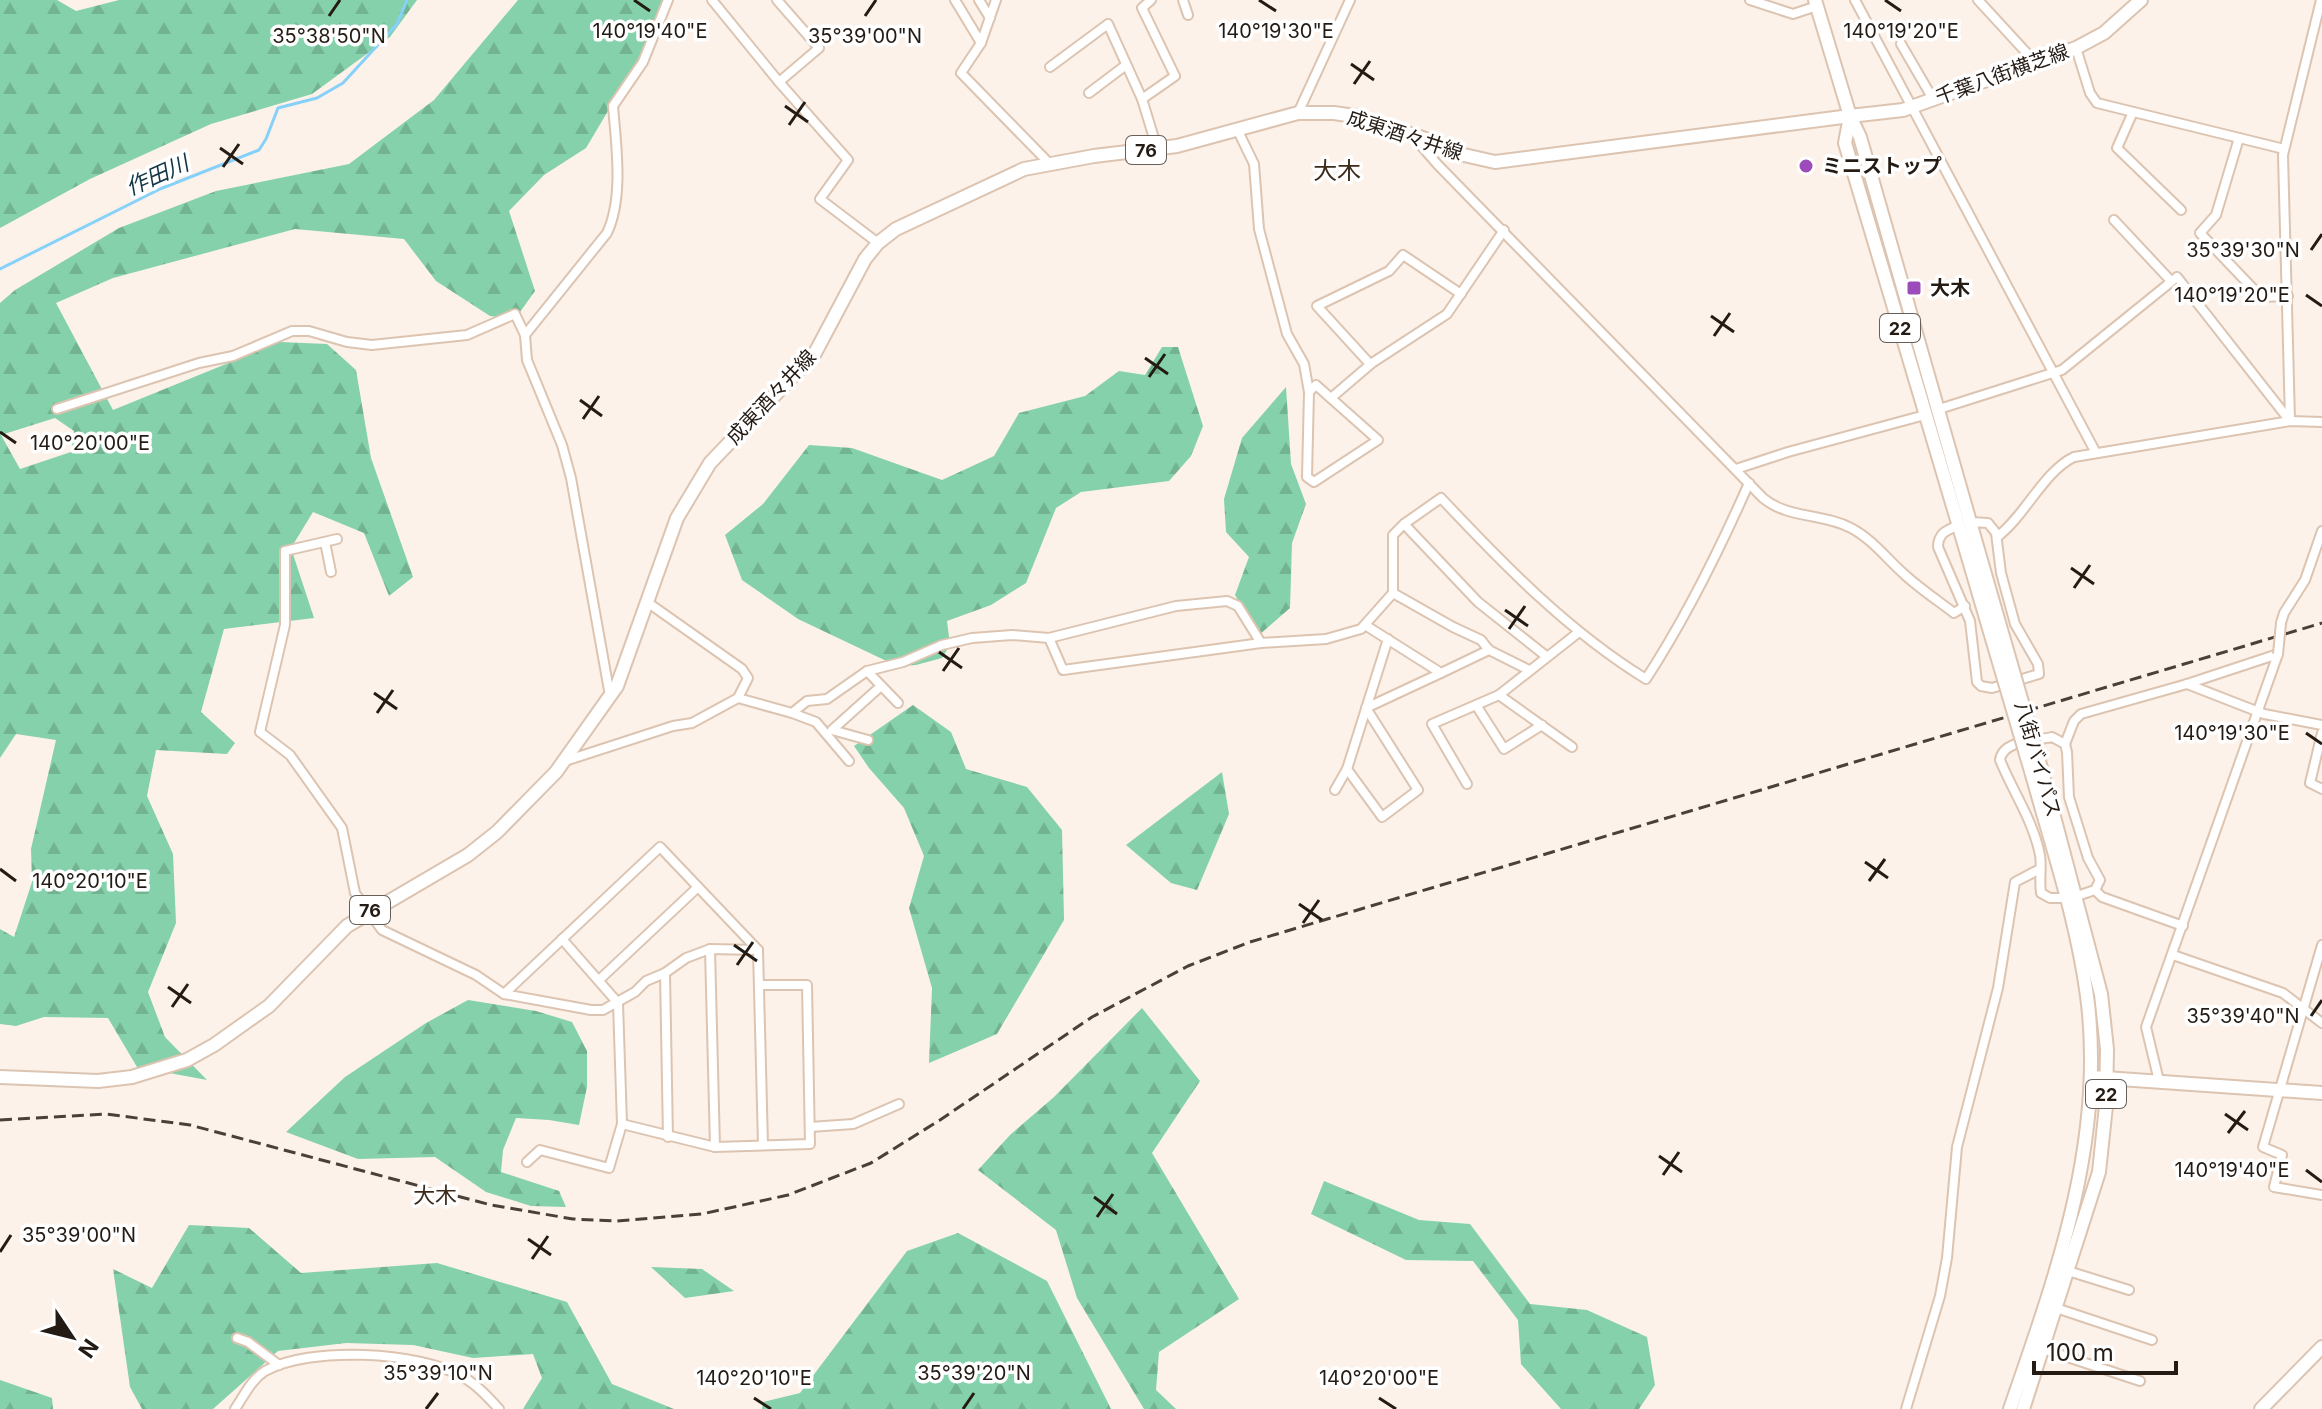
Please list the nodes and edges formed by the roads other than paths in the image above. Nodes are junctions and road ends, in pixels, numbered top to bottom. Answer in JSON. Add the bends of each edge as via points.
{"nodes":[{"id":1,"x":668,"y":0,"type":"edge"},
{"id":2,"x":712,"y":0,"type":"edge"},
{"id":3,"x":777,"y":0,"type":"edge"},
{"id":4,"x":955,"y":0,"type":"edge"},
{"id":5,"x":979,"y":0,"type":"edge"},
{"id":6,"x":996,"y":0,"type":"edge"},
{"id":7,"x":1151,"y":0,"type":"edge"},
{"id":8,"x":1183,"y":0,"type":"edge"},
{"id":9,"x":1350,"y":0,"type":"edge"},
{"id":10,"x":1855,"y":0,"type":"edge"},
{"id":11,"x":1978,"y":0,"type":"edge"},
{"id":12,"x":2141,"y":0,"type":"edge"},
{"id":13,"x":2321,"y":0,"type":"edge"},
{"id":14,"x":1754,"y":1,"type":"edge"},
{"id":15,"x":1816,"y":3,"type":"edge"},
{"id":16,"x":1188,"y":15,"type":"dead end"},
{"id":17,"x":990,"y":18,"type":"junction"},
{"id":18,"x":981,"y":43,"type":"junction"},
{"id":19,"x":1901,"y":44,"type":"dead end"},
{"id":20,"x":2076,"y":48,"type":"junction"},
{"id":21,"x":2035,"y":62,"type":"junction"},
{"id":22,"x":1126,"y":65,"type":"junction"},
{"id":23,"x":1050,"y":67,"type":"dead end"},
{"id":24,"x":779,"y":82,"type":"junction"},
{"id":25,"x":1089,"y":93,"type":"dead end"},
{"id":26,"x":1142,"y":99,"type":"junction"},
{"id":27,"x":1933,"y":99,"type":"junction"},
{"id":28,"x":1912,"y":107,"type":"junction"},
{"id":29,"x":2133,"y":112,"type":"junction"},
{"id":30,"x":1298,"y":113,"type":"junction"},
{"id":31,"x":1850,"y":116,"type":"junction"},
{"id":32,"x":1237,"y":129,"type":"junction"},
{"id":33,"x":1420,"y":137,"type":"junction"},
{"id":34,"x":2239,"y":138,"type":"junction"},
{"id":35,"x":1157,"y":148,"type":"junction"},
{"id":36,"x":2284,"y":149,"type":"junction"},
{"id":37,"x":1049,"y":163,"type":"junction"},
{"id":38,"x":2181,"y":210,"type":"dead end"},
{"id":39,"x":2114,"y":220,"type":"dead end"},
{"id":40,"x":1504,"y":230,"type":"junction"},
{"id":41,"x":878,"y":243,"type":"junction"},
{"id":42,"x":2171,"y":281,"type":"junction"},
{"id":43,"x":1461,"y":294,"type":"junction"},
{"id":44,"x":2288,"y":296,"type":"junction"},
{"id":45,"x":525,"y":335,"type":"junction"},
{"id":46,"x":1370,"y":364,"type":"junction"},
{"id":47,"x":2054,"y":374,"type":"junction"},
{"id":48,"x":1309,"y":392,"type":"junction"},
{"id":49,"x":1331,"y":398,"type":"junction"},
{"id":50,"x":57,"y":409,"type":"dead end"},
{"id":51,"x":1931,"y":413,"type":"junction"},
{"id":52,"x":2290,"y":421,"type":"junction"},
{"id":53,"x":2322,"y":422,"type":"edge"},
{"id":54,"x":2096,"y":453,"type":"junction"},
{"id":55,"x":1736,"y":469,"type":"junction"},
{"id":56,"x":1749,"y":483,"type":"junction"},
{"id":57,"x":1404,"y":524,"type":"junction"},
{"id":58,"x":1964,"y":524,"type":"junction"},
{"id":59,"x":2322,"y":531,"type":"edge"},
{"id":60,"x":1997,"y":537,"type":"junction"},
{"id":61,"x":337,"y":539,"type":"dead end"},
{"id":62,"x":325,"y":542,"type":"junction"},
{"id":63,"x":331,"y":572,"type":"dead end"},
{"id":64,"x":1393,"y":593,"type":"junction"},
{"id":65,"x":647,"y":602,"type":"junction"},
{"id":66,"x":1965,"y":606,"type":"junction"},
{"id":67,"x":1365,"y":625,"type":"junction"},
{"id":68,"x":1579,"y":632,"type":"junction"},
{"id":69,"x":1049,"y":638,"type":"junction"},
{"id":70,"x":1388,"y":639,"type":"junction"},
{"id":71,"x":1261,"y":643,"type":"junction"},
{"id":72,"x":1489,"y":650,"type":"junction"},
{"id":73,"x":2278,"y":654,"type":"junction"},
{"id":74,"x":1546,"y":656,"type":"junction"},
{"id":75,"x":1529,"y":670,"type":"junction"},
{"id":76,"x":867,"y":671,"type":"junction"},
{"id":77,"x":1441,"y":673,"type":"junction"},
{"id":78,"x":2187,"y":684,"type":"junction"},
{"id":79,"x":881,"y":686,"type":"junction"},
{"id":80,"x":1499,"y":695,"type":"junction"},
{"id":81,"x":610,"y":697,"type":"junction"},
{"id":82,"x":738,"y":698,"type":"junction"},
{"id":83,"x":898,"y":703,"type":"dead end"},
{"id":84,"x":1476,"y":705,"type":"junction"},
{"id":85,"x":1366,"y":708,"type":"junction"},
{"id":86,"x":2258,"y":711,"type":"junction"},
{"id":87,"x":792,"y":713,"type":"junction"},
{"id":88,"x":1542,"y":725,"type":"junction"},
{"id":89,"x":2322,"y":725,"type":"edge"},
{"id":90,"x":2322,"y":733,"type":"edge"},
{"id":91,"x":868,"y":740,"type":"dead end"},
{"id":92,"x":2065,"y":744,"type":"junction"},
{"id":93,"x":1572,"y":747,"type":"dead end"},
{"id":94,"x":565,"y":761,"type":"junction"},
{"id":95,"x":849,"y":761,"type":"dead end"},
{"id":96,"x":1347,"y":769,"type":"junction"},
{"id":97,"x":1467,"y":784,"type":"dead end"},
{"id":98,"x":2322,"y":789,"type":"edge"},
{"id":99,"x":1335,"y":790,"type":"dead end"},
{"id":100,"x":2040,"y":869,"type":"junction"},
{"id":101,"x":698,"y":887,"type":"junction"},
{"id":102,"x":2095,"y":890,"type":"junction"},
{"id":103,"x":2072,"y":897,"type":"junction"},
{"id":104,"x":368,"y":911,"type":"junction"},
{"id":105,"x":2183,"y":926,"type":"junction"},
{"id":106,"x":562,"y":939,"type":"junction"},
{"id":107,"x":2322,"y":945,"type":"edge"},
{"id":108,"x":710,"y":949,"type":"junction"},
{"id":109,"x":758,"y":950,"type":"junction"},
{"id":110,"x":2173,"y":955,"type":"junction"},
{"id":111,"x":665,"y":973,"type":"junction"},
{"id":112,"x":599,"y":980,"type":"junction"},
{"id":113,"x":759,"y":985,"type":"junction"},
{"id":114,"x":504,"y":994,"type":"junction"},
{"id":115,"x":618,"y":1003,"type":"junction"},
{"id":116,"x":2304,"y":1008,"type":"junction"},
{"id":117,"x":2322,"y":1023,"type":"edge"},
{"id":118,"x":0,"y":1077,"type":"edge"},
{"id":119,"x":2091,"y":1077,"type":"junction"},
{"id":120,"x":2106,"y":1078,"type":"junction"},
{"id":121,"x":2159,"y":1081,"type":"junction"},
{"id":122,"x":2280,"y":1090,"type":"junction"},
{"id":123,"x":2322,"y":1093,"type":"edge"},
{"id":124,"x":899,"y":1104,"type":"dead end"},
{"id":125,"x":622,"y":1124,"type":"junction"},
{"id":126,"x":810,"y":1127,"type":"junction"},
{"id":127,"x":668,"y":1137,"type":"junction"},
{"id":128,"x":763,"y":1145,"type":"junction"},
{"id":129,"x":715,"y":1147,"type":"junction"},
{"id":130,"x":527,"y":1162,"type":"dead end"},
{"id":131,"x":2322,"y":1195,"type":"edge"},
{"id":132,"x":2068,"y":1271,"type":"junction"},
{"id":133,"x":2129,"y":1290,"type":"dead end"},
{"id":134,"x":2056,"y":1308,"type":"junction"},
{"id":135,"x":237,"y":1338,"type":"dead end"},
{"id":136,"x":2152,"y":1340,"type":"dead end"},
{"id":137,"x":2322,"y":1347,"type":"edge"},
{"id":138,"x":2043,"y":1349,"type":"junction"},
{"id":139,"x":279,"y":1365,"type":"junction"},
{"id":140,"x":2140,"y":1381,"type":"dead end"},
{"id":141,"x":235,"y":1409,"type":"edge"},
{"id":142,"x":499,"y":1409,"type":"edge"},
{"id":143,"x":1906,"y":1409,"type":"edge"},
{"id":144,"x":2010,"y":1409,"type":"edge"},
{"id":145,"x":2023,"y":1409,"type":"edge"},
{"id":146,"x":2261,"y":1409,"type":"edge"}],
"edges":[{"from":1,"to":45,"type":"street","via":[[643,62],[613,106],[618,161],[607,233]]},
{"from":2,"to":24,"type":"street"},
{"from":3,"to":24,"type":"street","via":[[819,48]]},
{"from":4,"to":18,"type":"street"},
{"from":5,"to":17,"type":"street"},
{"from":6,"to":17,"type":"street"},
{"from":7,"to":26,"type":"street","via":[[1142,8],[1175,76]]},
{"from":8,"to":16,"type":"street"},
{"from":9,"to":30,"type":"street"},
{"from":10,"to":28,"type":"street"},
{"from":11,"to":21,"type":"street"},
{"from":12,"to":20,"type":"main road","name":"千葉八街横芝線","via":[[2104,33]]},
{"from":13,"to":36,"type":"street"},
{"from":14,"to":15,"type":"street","via":[[1793,14]]},
{"from":15,"to":31,"type":"main road","name":"八街バイパス"},
{"from":17,"to":18,"type":"street"},
{"from":18,"to":37,"type":"street","via":[[961,73],[963,78]]},
{"from":19,"to":27,"type":"street"},
{"from":20,"to":21,"type":"main road","name":"千葉八街横芝線"},
{"from":20,"to":29,"type":"street","via":[[2092,98]]},
{"from":21,"to":27,"type":"main road","name":"千葉八街横芝線"},
{"from":22,"to":23,"type":"street","via":[[1108,24]]},
{"from":22,"to":25,"type":"street"},
{"from":22,"to":26,"type":"street"},
{"from":24,"to":41,"type":"street","via":[[848,160],[820,199]]},
{"from":26,"to":35,"type":"street"},
{"from":27,"to":28,"type":"main road","name":"千葉八街横芝線"},
{"from":28,"to":31,"type":"main road","name":"千葉八街横芝線"},
{"from":28,"to":47,"type":"street"},
{"from":29,"to":34,"type":"street"},
{"from":29,"to":38,"type":"street","via":[[2117,148]]},
{"from":30,"to":32,"type":"main road","name":"成東酒々井線","number":"76"},
{"from":30,"to":33,"type":"main road","name":"成東酒々井線","number":"76","via":[[1354,116]]},
{"from":31,"to":33,"type":"main road","name":"成東酒々井線","number":"76","via":[[1511,161],[1481,160]]},
{"from":31,"to":51,"type":"main road","name":"八街バイパス","number":"22","via":[[1845,143]]},
{"from":32,"to":35,"type":"main road","name":"成東酒々井線","number":"76"},
{"from":32,"to":48,"type":"street","via":[[1254,164],[1259,229],[1287,334],[1304,364]]},
{"from":33,"to":40,"type":"street","via":[[1418,142],[1438,165]]},
{"from":34,"to":36,"type":"street"},
{"from":34,"to":44,"type":"street","via":[[2216,215],[2200,233],[2261,297]]},
{"from":35,"to":37,"type":"main road","name":"成東酒々井線","number":"76"},
{"from":36,"to":44,"type":"street"},
{"from":37,"to":41,"type":"main road","name":"成東酒々井線","number":"76","via":[[927,213]]},
{"from":39,"to":42,"type":"street"},
{"from":40,"to":43,"type":"street"},
{"from":40,"to":55,"type":"street"},
{"from":41,"to":65,"type":"main road","name":"成東酒々井線","number":"76","via":[[815,353],[727,442],[702,475],[677,518]]},
{"from":42,"to":47,"type":"street"},
{"from":42,"to":52,"type":"street","via":[[2177,277]]},
{"from":43,"to":46,"type":"street","via":[[1447,314]]},
{"from":43,"to":46,"type":"street","via":[[1403,255],[1389,271],[1317,306]]},
{"from":44,"to":52,"type":"street"},
{"from":45,"to":50,"type":"street","via":[[515,314],[467,335],[372,345],[292,331],[233,356]]},
{"from":45,"to":81,"type":"street","via":[[527,360],[571,478]]},
{"from":46,"to":49,"type":"street"},
{"from":47,"to":51,"type":"street"},
{"from":47,"to":54,"type":"street"},
{"from":48,"to":49,"type":"street","via":[[1316,385]]},
{"from":48,"to":49,"type":"street","via":[[1307,477],[1314,482],[1378,440]]},
{"from":51,"to":55,"type":"street"},
{"from":51,"to":58,"type":"main road","name":"八街バイパス","number":"22"},
{"from":52,"to":53,"type":"street"},
{"from":52,"to":54,"type":"street"},
{"from":54,"to":60,"type":"street","via":[[2062,464]]},
{"from":55,"to":56,"type":"street"},
{"from":56,"to":66,"type":"street","via":[[1774,507],[1838,522],[1864,536],[1954,613]]},
{"from":56,"to":68,"type":"street","via":[[1695,598],[1646,679]]},
{"from":57,"to":64,"type":"street","via":[[1393,535]]},
{"from":57,"to":68,"type":"street","via":[[1441,498],[1500,561]]},
{"from":57,"to":74,"type":"street","via":[[1478,602]]},
{"from":58,"to":60,"type":"street","via":[[1988,523]]},
{"from":58,"to":66,"type":"street","via":[[1945,530],[1938,547]]},
{"from":58,"to":103,"type":"main road","name":"八街バイパス","number":"22","bridge":true},
{"from":59,"to":73,"type":"street","bridge":true,"via":[[2305,580],[2284,613]]},
{"from":60,"to":66,"type":"street","via":[[2015,624],[2039,674],[1992,688],[1981,686]]},
{"from":61,"to":62,"type":"street"},
{"from":62,"to":63,"type":"street"},
{"from":62,"to":104,"type":"street","via":[[285,551],[285,625],[260,732],[290,755],[342,828],[355,893]]},
{"from":64,"to":67,"type":"street"},
{"from":64,"to":72,"type":"street","via":[[1481,640]]},
{"from":65,"to":81,"type":"main road","name":"成東酒々井線","number":"76"},
{"from":65,"to":82,"type":"street","via":[[742,669],[748,678]]},
{"from":67,"to":70,"type":"street"},
{"from":67,"to":71,"type":"street","via":[[1326,639]]},
{"from":68,"to":74,"type":"street"},
{"from":69,"to":71,"type":"street","via":[[1063,670]]},
{"from":69,"to":71,"type":"street","via":[[1176,606],[1227,601],[1238,606]]},
{"from":69,"to":76,"type":"street","via":[[972,638]]},
{"from":70,"to":77,"type":"street"},
{"from":70,"to":85,"type":"street"},
{"from":72,"to":75,"type":"street"},
{"from":72,"to":77,"type":"street"},
{"from":73,"to":78,"type":"street"},
{"from":73,"to":86,"type":"street"},
{"from":74,"to":75,"type":"street"},
{"from":75,"to":80,"type":"street"},
{"from":76,"to":79,"type":"street"},
{"from":76,"to":87,"type":"street","via":[[827,699],[807,701]]},
{"from":77,"to":85,"type":"street"},
{"from":78,"to":86,"type":"street"},
{"from":78,"to":92,"type":"street","via":[[2081,714]]},
{"from":79,"to":83,"type":"street"},
{"from":79,"to":91,"type":"street","via":[[832,730]]},
{"from":80,"to":84,"type":"street"},
{"from":80,"to":88,"type":"street"},
{"from":81,"to":94,"type":"main road","name":"成東酒々井線","number":"76"},
{"from":82,"to":87,"type":"street"},
{"from":82,"to":94,"type":"street","via":[[692,723]]},
{"from":84,"to":88,"type":"street","via":[[1504,749]]},
{"from":84,"to":97,"type":"street","via":[[1432,724]]},
{"from":85,"to":96,"type":"street"},
{"from":85,"to":96,"type":"street","via":[[1418,790],[1382,817]]},
{"from":86,"to":89,"type":"street"},
{"from":86,"to":105,"type":"street"},
{"from":87,"to":95,"type":"street","via":[[816,722]]},
{"from":88,"to":93,"type":"street"},
{"from":90,"to":98,"type":"street","via":[[2310,783]]},
{"from":92,"to":100,"type":"street","via":[[2052,737],[2009,746],[2001,755],[2025,808]]},
{"from":92,"to":102,"type":"street","via":[[2069,797],[2088,858],[2099,875]]},
{"from":94,"to":104,"type":"main road","name":"成東酒々井線","number":"76","via":[[468,855]]},
{"from":96,"to":99,"type":"street"},
{"from":100,"to":103,"type":"street","via":[[2044,897]]},
{"from":100,"to":143,"type":"street","via":[[2015,882],[1998,988],[1957,1147],[1940,1296]]},
{"from":101,"to":106,"type":"street","via":[[660,847]]},
{"from":101,"to":109,"type":"street"},
{"from":101,"to":112,"type":"street"},
{"from":102,"to":103,"type":"street"},
{"from":102,"to":105,"type":"street"},
{"from":103,"to":119,"type":"main road","name":"八街バイパス","number":"22","via":[[2087,997]]},
{"from":103,"to":120,"type":"main road","name":"八街バイパス","number":"22","via":[[2101,994]]},
{"from":104,"to":114,"type":"street","via":[[382,930]]},
{"from":104,"to":118,"type":"main road","name":"成東酒々井線","number":"76","via":[[269,1006],[187,1060],[98,1081]]},
{"from":105,"to":110,"type":"street"},
{"from":106,"to":112,"type":"street"},
{"from":106,"to":114,"type":"street"},
{"from":107,"to":116,"type":"street"},
{"from":108,"to":109,"type":"street"},
{"from":108,"to":111,"type":"street"},
{"from":108,"to":129,"type":"street"},
{"from":109,"to":113,"type":"street"},
{"from":110,"to":116,"type":"street","via":[[2283,993]]},
{"from":110,"to":121,"type":"street","via":[[2146,1027]]},
{"from":111,"to":115,"type":"street"},
{"from":111,"to":127,"type":"street"},
{"from":112,"to":115,"type":"street"},
{"from":113,"to":126,"type":"street","via":[[807,985]]},
{"from":113,"to":128,"type":"street"},
{"from":114,"to":115,"type":"street","via":[[591,1010]]},
{"from":115,"to":125,"type":"street"},
{"from":116,"to":117,"type":"street"},
{"from":116,"to":122,"type":"street"},
{"from":119,"to":120,"type":"main road"},
{"from":119,"to":144,"type":"main road","name":"八街バイパス","number":"22","via":[[2077,1193]]},
{"from":120,"to":121,"type":"main road"},
{"from":120,"to":132,"type":"main road","name":"八街バイパス","number":"22","via":[[2099,1172]]},
{"from":121,"to":122,"type":"main road"},
{"from":122,"to":123,"type":"main road"},
{"from":122,"to":131,"type":"street","via":[[2263,1147],[2282,1155],[2274,1187]]},
{"from":124,"to":126,"type":"street","via":[[853,1124]]},
{"from":125,"to":127,"type":"street"},
{"from":125,"to":130,"type":"street","via":[[609,1168],[540,1150]]},
{"from":126,"to":128,"type":"street","via":[[810,1144]]},
{"from":127,"to":129,"type":"street"},
{"from":128,"to":129,"type":"street"},
{"from":132,"to":133,"type":"street"},
{"from":132,"to":134,"type":"main road","name":"八街バイパス","number":"22"},
{"from":134,"to":136,"type":"street"},
{"from":134,"to":138,"type":"main road","name":"八街バイパス","number":"22"},
{"from":135,"to":139,"type":"street"},
{"from":137,"to":146,"type":"main road"},
{"from":138,"to":140,"type":"street"},
{"from":138,"to":145,"type":"main road","name":"八街バイパス","number":"22"},
{"from":139,"to":141,"type":"street","via":[[256,1378]]},
{"from":139,"to":142,"type":"street","via":[[321,1355],[384,1356],[435,1366],[463,1377]]}]}
